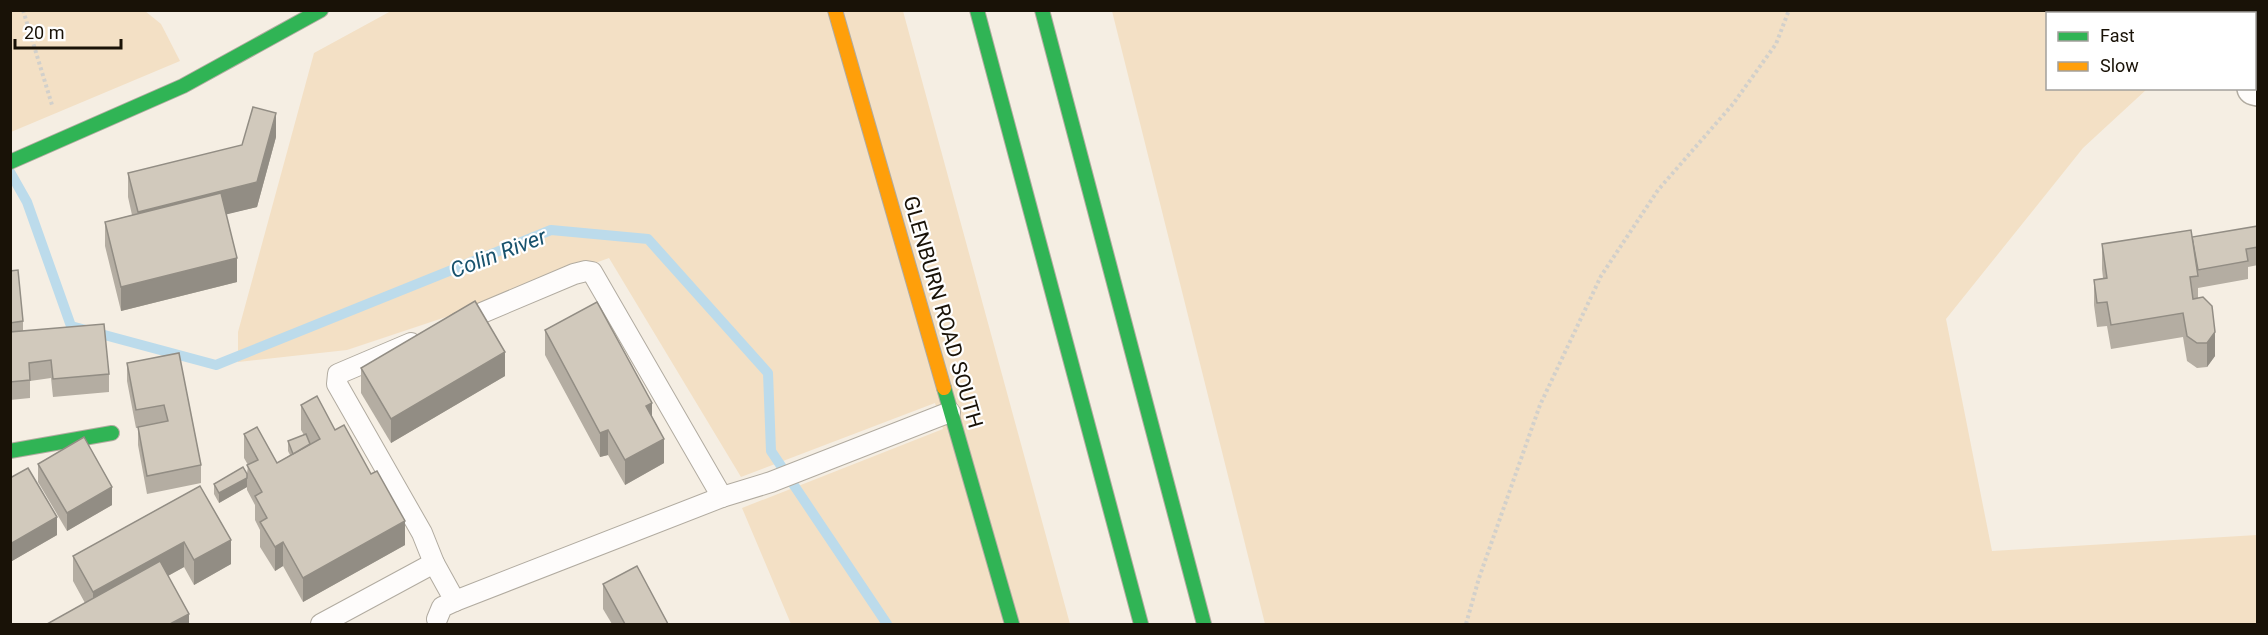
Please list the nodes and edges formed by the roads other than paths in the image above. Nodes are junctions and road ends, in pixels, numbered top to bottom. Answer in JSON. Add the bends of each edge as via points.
{"nodes":[{"id":1,"x":321,"y":10,"type":"edge"},
{"id":2,"x":835,"y":10,"type":"edge"},
{"id":3,"x":977,"y":10,"type":"edge"},
{"id":4,"x":1042,"y":10,"type":"edge"},
{"id":5,"x":10,"y":162,"type":"edge"},
{"id":6,"x":445,"y":328,"type":"edge"},
{"id":7,"x":424,"y":338,"type":"edge"},
{"id":8,"x":950,"y":412,"type":"junction"},
{"id":9,"x":112,"y":433,"type":"dead end"},
{"id":10,"x":10,"y":451,"type":"edge"},
{"id":11,"x":722,"y":497,"type":"junction"},
{"id":12,"x":434,"y":563,"type":"junction"},
{"id":13,"x":455,"y":601,"type":"junction"},
{"id":14,"x":437,"y":619,"type":"dead end"},
{"id":15,"x":321,"y":624,"type":"edge"},
{"id":16,"x":1012,"y":624,"type":"edge"},
{"id":17,"x":1141,"y":624,"type":"edge"},
{"id":18,"x":1204,"y":624,"type":"edge"}],
"edges":[{"from":1,"to":5,"type":"main road","via":[[183,87]]},
{"from":2,"to":8,"type":"main road","name":"GLENBURN ROAD SOUTH"},
{"from":3,"to":17,"type":"main road"},
{"from":4,"to":18,"type":"main road"},
{"from":6,"to":11,"type":"lane","via":[[574,274],[592,272]]},
{"from":7,"to":12,"type":"lane","via":[[338,374],[337,384],[422,533]]},
{"from":8,"to":11,"type":"lane","via":[[771,482]]},
{"from":8,"to":16,"type":"main road","name":"GLENBURN ROAD SOUTH"},
{"from":9,"to":10,"type":"main road"},
{"from":11,"to":13,"type":"lane"},
{"from":12,"to":13,"type":"lane"},
{"from":12,"to":15,"type":"lane"},
{"from":13,"to":14,"type":"lane","via":[[442,607]]}]}
